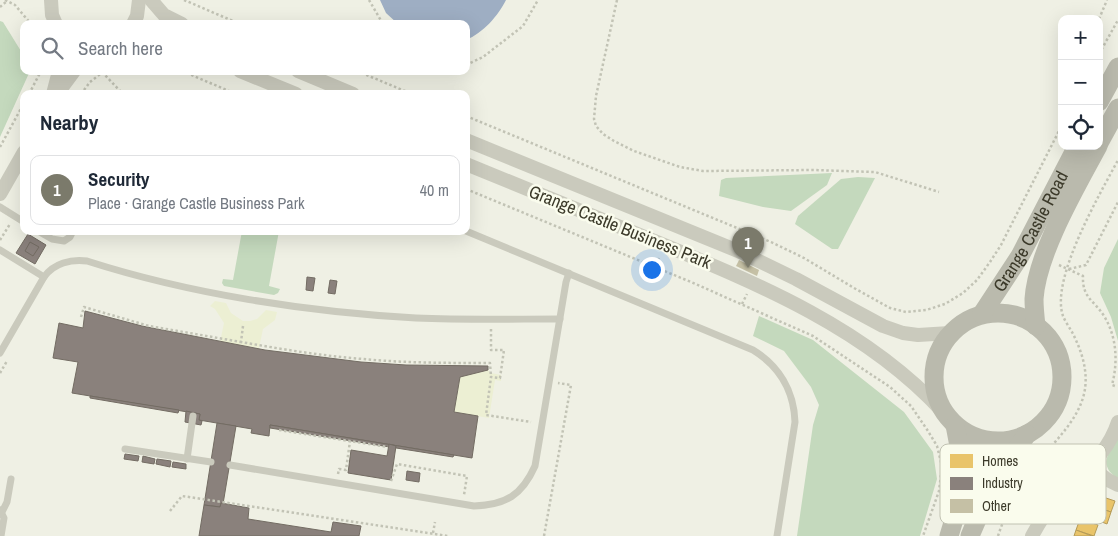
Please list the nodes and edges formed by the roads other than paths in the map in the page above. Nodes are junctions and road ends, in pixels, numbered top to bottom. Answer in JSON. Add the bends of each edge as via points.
{"nodes":[{"id":1,"x":42,"y":0,"type":"edge"},
{"id":2,"x":50,"y":0,"type":"edge"},
{"id":3,"x":139,"y":0,"type":"edge"},
{"id":4,"x":150,"y":0,"type":"edge"},
{"id":5,"x":54,"y":19,"type":"edge"},
{"id":6,"x":135,"y":20,"type":"edge"},
{"id":7,"x":174,"y":20,"type":"edge"},
{"id":8,"x":1118,"y":67,"type":"edge"},
{"id":9,"x":58,"y":75,"type":"edge"},
{"id":10,"x":71,"y":75,"type":"edge"},
{"id":11,"x":250,"y":75,"type":"edge"},
{"id":12,"x":308,"y":75,"type":"edge"},
{"id":13,"x":56,"y":90,"type":"edge"},
{"id":14,"x":58,"y":90,"type":"edge"},
{"id":15,"x":286,"y":90,"type":"edge"},
{"id":16,"x":343,"y":90,"type":"edge"},
{"id":17,"x":1103,"y":95,"type":"edge"},
{"id":18,"x":1118,"y":108,"type":"edge"},
{"id":19,"x":1103,"y":136,"type":"edge"},
{"id":20,"x":470,"y":142,"type":"edge"},
{"id":21,"x":1074,"y":150,"type":"edge"},
{"id":22,"x":1095,"y":150,"type":"edge"},
{"id":23,"x":20,"y":159,"type":"edge"},
{"id":24,"x":470,"y":166,"type":"edge"},
{"id":25,"x":0,"y":194,"type":"edge"},
{"id":26,"x":0,"y":207,"type":"edge"},
{"id":27,"x":20,"y":220,"type":"edge"},
{"id":28,"x":470,"y":233,"type":"edge"},
{"id":29,"x":45,"y":235,"type":"edge"},
{"id":30,"x":71,"y":235,"type":"edge"},
{"id":31,"x":0,"y":250,"type":"edge"},
{"id":32,"x":569,"y":273,"type":"junction"},
{"id":33,"x":44,"y":277,"type":"junction"},
{"id":34,"x":982,"y":314,"type":"junction"},
{"id":35,"x":560,"y":319,"type":"junction"},
{"id":36,"x":1036,"y":326,"type":"junction"},
{"id":37,"x":950,"y":334,"type":"junction"},
{"id":38,"x":0,"y":353,"type":"edge"},
{"id":39,"x":193,"y":416,"type":"dead end"},
{"id":40,"x":949,"y":418,"type":"junction"},
{"id":41,"x":1118,"y":422,"type":"edge"},
{"id":42,"x":1027,"y":434,"type":"junction"},
{"id":43,"x":957,"y":444,"type":"edge"},
{"id":44,"x":1021,"y":444,"type":"edge"},
{"id":45,"x":1106,"y":446,"type":"edge"},
{"id":46,"x":125,"y":449,"type":"dead end"},
{"id":47,"x":187,"y":459,"type":"junction"},
{"id":48,"x":211,"y":462,"type":"dead end"},
{"id":49,"x":230,"y":465,"type":"dead end"},
{"id":50,"x":1106,"y":478,"type":"edge"},
{"id":51,"x":11,"y":479,"type":"dead end"},
{"id":52,"x":1118,"y":485,"type":"edge"},
{"id":53,"x":1,"y":511,"type":"edge"},
{"id":54,"x":953,"y":524,"type":"edge"},
{"id":55,"x":976,"y":524,"type":"edge"},
{"id":56,"x":1039,"y":524,"type":"edge"},
{"id":57,"x":1,"y":536,"type":"edge"},
{"id":58,"x":777,"y":536,"type":"edge"},
{"id":59,"x":949,"y":536,"type":"edge"},
{"id":60,"x":970,"y":536,"type":"edge"},
{"id":61,"x":1032,"y":536,"type":"edge"}],
"edges":[{"from":1,"to":5,"type":"street"},
{"from":2,"to":5,"type":"street"},
{"from":3,"to":6,"type":"street"},
{"from":4,"to":7,"type":"street","via":[[164,15]]},
{"from":8,"to":17,"type":"main road"},
{"from":9,"to":13,"type":"street"},
{"from":10,"to":14,"type":"street"},
{"from":11,"to":15,"type":"street"},
{"from":12,"to":16,"type":"street"},
{"from":18,"to":19,"type":"main road","name":"Grange Castle Road"},
{"from":20,"to":37,"type":"street","name":"Grange Castle Business Park","via":[[746,254],[883,326],[918,335]]},
{"from":21,"to":34,"type":"main road","name":"Grange Castle Road","via":[[1018,261]]},
{"from":22,"to":36,"type":"main road","name":"Grange Castle Road","via":[[1043,259],[1034,298]]},
{"from":23,"to":25,"type":"street"},
{"from":24,"to":40,"type":"street","name":"Grange Castle Business Park","via":[[798,304],[888,362],[927,394]]},
{"from":26,"to":27,"type":"lane"},
{"from":28,"to":32,"type":"lane"},
{"from":29,"to":30,"type":"lane","via":[[64,241]]},
{"from":31,"to":33,"type":"lane"},
{"from":32,"to":35,"type":"lane"},
{"from":32,"to":58,"type":"lane","via":[[753,350],[778,371],[792,398],[795,422]]},
{"from":33,"to":35,"type":"lane","via":[[64,262],[76,260],[180,286],[277,304],[350,313],[451,319]]},
{"from":33,"to":38,"type":"lane"},
{"from":34,"to":36,"type":"main road","name":"Grange Castle Road","via":[[1009,314]]},
{"from":34,"to":37,"type":"main road","name":"Grange Castle Road","via":[[966,320]]},
{"from":35,"to":49,"type":"lane","via":[[535,466],[529,479],[503,502],[474,506]]},
{"from":36,"to":42,"type":"main road","name":"Grange Castle Road","via":[[1049,337],[1058,354],[1063,377],[1052,412]]},
{"from":37,"to":40,"type":"main road","name":"Grange Castle Road","via":[[936,357],[933,376],[935,391]]},
{"from":39,"to":47,"type":"lane"},
{"from":40,"to":42,"type":"main road","name":"Grange Castle Road","via":[[968,434],[984,440],[1004,441]]},
{"from":40,"to":43,"type":"main road","name":"Grange Castle Road"},
{"from":41,"to":45,"type":"street"},
{"from":42,"to":44,"type":"main road","name":"Grange Castle Road"},
{"from":46,"to":47,"type":"lane"},
{"from":47,"to":48,"type":"lane"},
{"from":50,"to":52,"type":"street"},
{"from":51,"to":53,"type":"lane","via":[[7,502]]},
{"from":53,"to":57,"type":"lane","via":[[4,518]]},
{"from":54,"to":59,"type":"main road","name":"Grange Castle Road"},
{"from":55,"to":60,"type":"main road","name":"Grange Castle Road"},
{"from":56,"to":61,"type":"street"}]}
